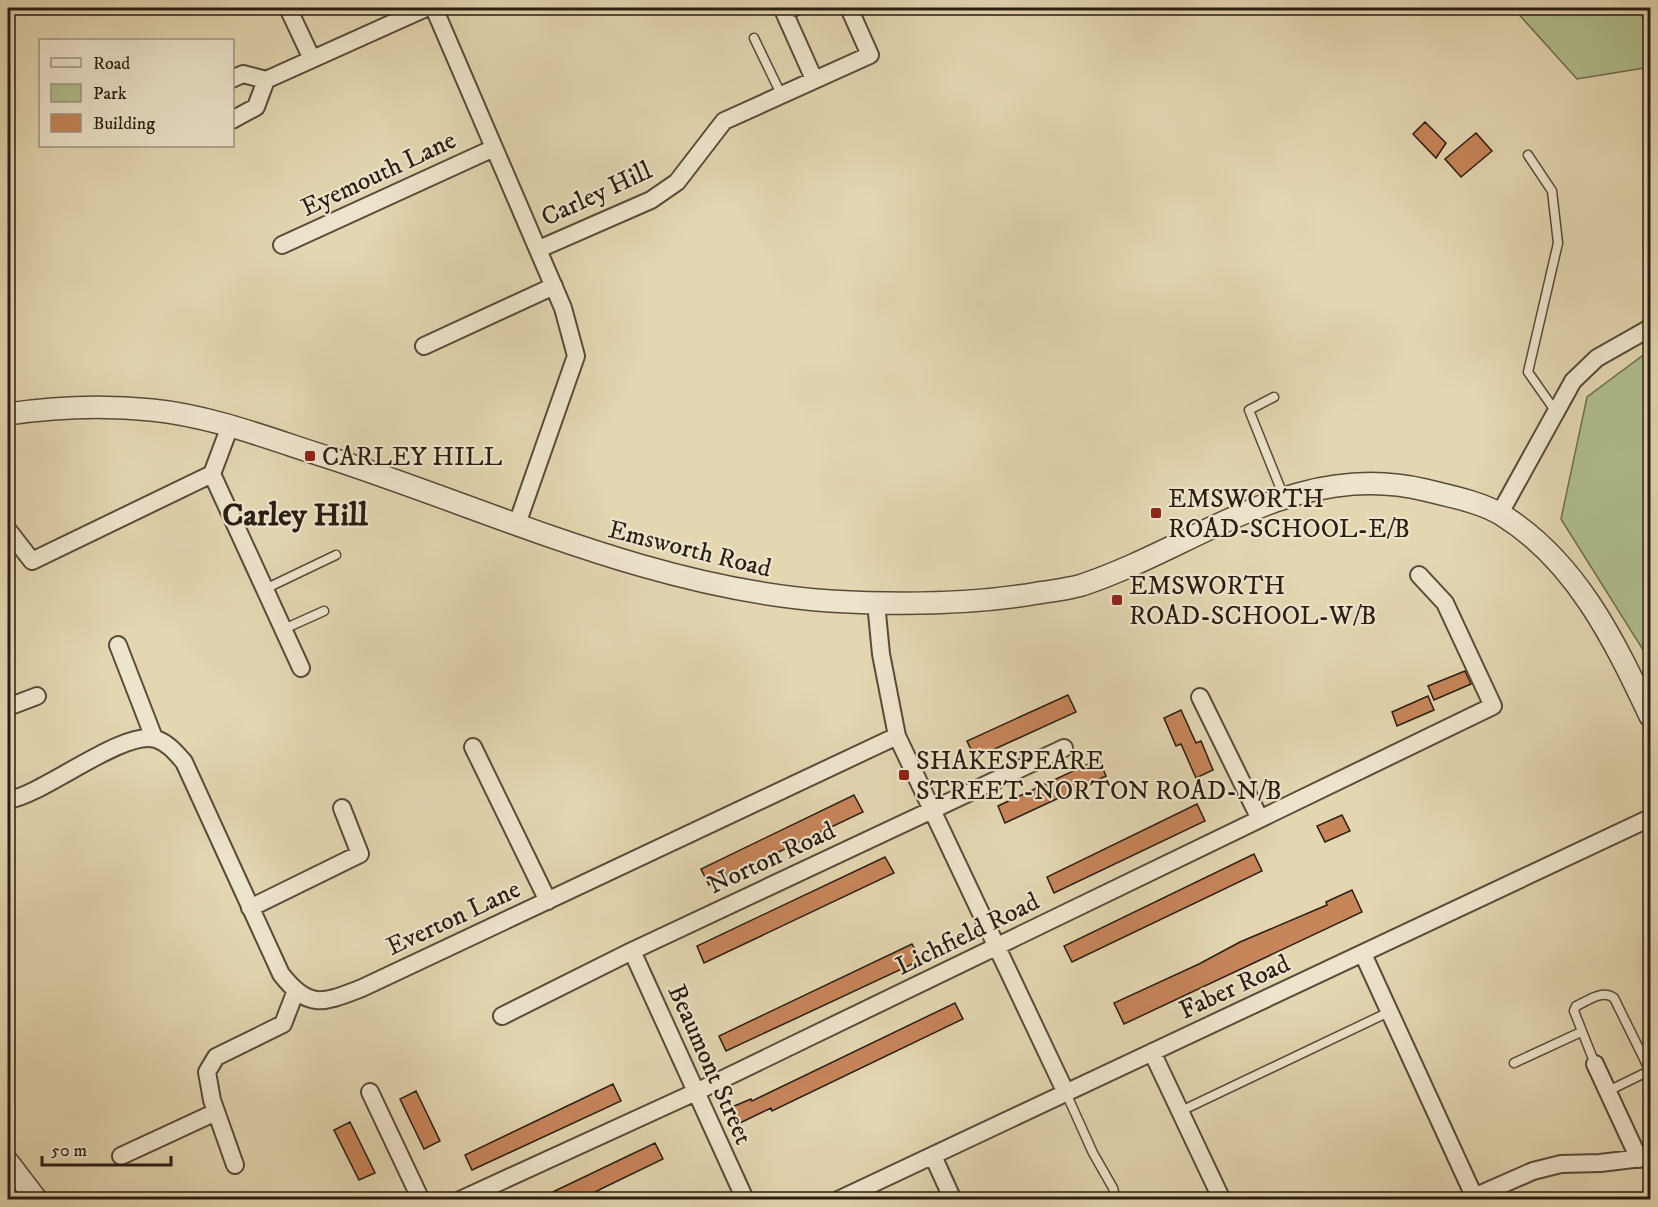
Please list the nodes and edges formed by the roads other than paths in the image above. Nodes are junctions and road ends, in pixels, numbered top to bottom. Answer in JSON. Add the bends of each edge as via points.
{"nodes":[{"id":1,"x":288,"y":8,"type":"edge"},
{"id":2,"x":426,"y":8,"type":"edge"},
{"id":3,"x":434,"y":8,"type":"edge"},
{"id":4,"x":793,"y":8,"type":"edge"},
{"id":5,"x":849,"y":8,"type":"edge"},
{"id":6,"x":754,"y":38,"type":"dead end"},
{"id":7,"x":312,"y":59,"type":"junction"},
{"id":8,"x":234,"y":78,"type":"edge"},
{"id":9,"x":814,"y":79,"type":"junction"},
{"id":10,"x":266,"y":80,"type":"junction"},
{"id":11,"x":782,"y":94,"type":"junction"},
{"id":12,"x":234,"y":119,"type":"edge"},
{"id":13,"x":494,"y":148,"type":"junction"},
{"id":14,"x":1528,"y":155,"type":"dead end"},
{"id":15,"x":282,"y":244,"type":"dead end"},
{"id":16,"x":538,"y":249,"type":"junction"},
{"id":17,"x":554,"y":286,"type":"junction"},
{"id":18,"x":1650,"y":328,"type":"edge"},
{"id":19,"x":424,"y":346,"type":"dead end"},
{"id":20,"x":1275,"y":397,"type":"dead end"},
{"id":21,"x":1556,"y":412,"type":"junction"},
{"id":22,"x":8,"y":414,"type":"edge"},
{"id":23,"x":230,"y":426,"type":"junction"},
{"id":24,"x":212,"y":474,"type":"junction"},
{"id":25,"x":1284,"y":498,"type":"junction"},
{"id":26,"x":1500,"y":513,"type":"junction"},
{"id":27,"x":517,"y":524,"type":"junction"},
{"id":28,"x":8,"y":530,"type":"edge"},
{"id":29,"x":336,"y":555,"type":"dead end"},
{"id":30,"x":1419,"y":575,"type":"dead end"},
{"id":31,"x":265,"y":589,"type":"junction"},
{"id":32,"x":876,"y":603,"type":"junction"},
{"id":33,"x":324,"y":611,"type":"dead end"},
{"id":34,"x":284,"y":629,"type":"junction"},
{"id":35,"x":118,"y":645,"type":"dead end"},
{"id":36,"x":301,"y":668,"type":"dead end"},
{"id":37,"x":37,"y":696,"type":"dead end"},
{"id":38,"x":1200,"y":697,"type":"dead end"},
{"id":39,"x":8,"y":707,"type":"edge"},
{"id":40,"x":1650,"y":716,"type":"edge"},
{"id":41,"x":897,"y":736,"type":"junction"},
{"id":42,"x":154,"y":738,"type":"junction"},
{"id":43,"x":473,"y":747,"type":"dead end"},
{"id":44,"x":1064,"y":748,"type":"dead end"},
{"id":45,"x":8,"y":800,"type":"edge"},
{"id":46,"x":342,"y":808,"type":"dead end"},
{"id":47,"x":931,"y":809,"type":"junction"},
{"id":48,"x":1259,"y":817,"type":"junction"},
{"id":49,"x":1650,"y":818,"type":"edge"},
{"id":50,"x":548,"y":901,"type":"junction"},
{"id":51,"x":250,"y":908,"type":"junction"},
{"id":52,"x":997,"y":947,"type":"junction"},
{"id":53,"x":632,"y":951,"type":"junction"},
{"id":54,"x":1363,"y":954,"type":"junction"},
{"id":55,"x":296,"y":993,"type":"junction"},
{"id":56,"x":1391,"y":1011,"type":"junction"},
{"id":57,"x":502,"y":1016,"type":"dead end"},
{"id":58,"x":1581,"y":1032,"type":"junction"},
{"id":59,"x":1152,"y":1052,"type":"junction"},
{"id":60,"x":1514,"y":1063,"type":"dead end"},
{"id":61,"x":1595,"y":1064,"type":"joint"},
{"id":62,"x":1608,"y":1091,"type":"junction"},
{"id":63,"x":370,"y":1092,"type":"dead end"},
{"id":64,"x":695,"y":1092,"type":"junction"},
{"id":65,"x":1066,"y":1093,"type":"junction"},
{"id":66,"x":1180,"y":1111,"type":"junction"},
{"id":67,"x":216,"y":1112,"type":"junction"},
{"id":68,"x":121,"y":1156,"type":"dead end"},
{"id":69,"x":933,"y":1156,"type":"junction"},
{"id":70,"x":1645,"y":1158,"type":"edge"},
{"id":71,"x":8,"y":1162,"type":"edge"},
{"id":72,"x":235,"y":1165,"type":"dead end"},
{"id":73,"x":744,"y":1197,"type":"dead end"},
{"id":74,"x":1471,"y":1198,"type":"edge"},
{"id":75,"x":37,"y":1200,"type":"edge"},
{"id":76,"x":421,"y":1200,"type":"edge"},
{"id":77,"x":460,"y":1200,"type":"edge"},
{"id":78,"x":838,"y":1200,"type":"edge"},
{"id":79,"x":953,"y":1200,"type":"edge"},
{"id":80,"x":1116,"y":1200,"type":"edge"},
{"id":81,"x":1222,"y":1200,"type":"edge"}],
"edges":[{"from":1,"to":7,"type":"street"},
{"from":2,"to":7,"type":"street"},
{"from":3,"to":13,"type":"street","name":"Eyemouth Lane"},
{"from":4,"to":9,"type":"street","via":[[784,12]]},
{"from":5,"to":9,"type":"street","name":"Carley Hill","via":[[870,55]]},
{"from":6,"to":11,"type":"lane"},
{"from":7,"to":10,"type":"street"},
{"from":8,"to":10,"type":"street","via":[[243,74]]},
{"from":9,"to":11,"type":"street","name":"Carley Hill"},
{"from":10,"to":12,"type":"street","via":[[256,106]]},
{"from":11,"to":16,"type":"street","name":"Carley Hill","via":[[724,121],[677,182],[651,200]]},
{"from":13,"to":15,"type":"street","name":"Eyemouth Lane"},
{"from":13,"to":16,"type":"street","name":"Eyemouth Lane"},
{"from":14,"to":21,"type":"lane","via":[[1552,191],[1558,243],[1528,372]]},
{"from":16,"to":17,"type":"street","name":"Eyemouth Lane"},
{"from":17,"to":19,"type":"street"},
{"from":17,"to":27,"type":"street","name":"Eyemouth Lane","via":[[576,356]]},
{"from":18,"to":21,"type":"street","via":[[1597,358],[1573,381]]},
{"from":20,"to":25,"type":"lane","via":[[1249,410]]},
{"from":21,"to":26,"type":"street"},
{"from":22,"to":23,"type":"street","name":"Emsworth Road","via":[[55,407],[153,410]]},
{"from":23,"to":24,"type":"street"},
{"from":23,"to":27,"type":"street","name":"Emsworth Road"},
{"from":24,"to":28,"type":"street","via":[[32,561]]},
{"from":24,"to":31,"type":"street"},
{"from":25,"to":26,"type":"street","name":"Emsworth Road","via":[[1360,482],[1420,489]]},
{"from":25,"to":32,"type":"street","name":"Emsworth Road","via":[[1079,586],[1006,599]]},
{"from":26,"to":40,"type":"street","via":[[1556,558],[1584,591]]},
{"from":27,"to":32,"type":"street","name":"Emsworth Road","via":[[685,580],[773,597]]},
{"from":29,"to":31,"type":"lane"},
{"from":30,"to":48,"type":"street","name":"Lichfield Road","via":[[1445,603],[1494,706]]},
{"from":31,"to":34,"type":"street"},
{"from":32,"to":41,"type":"street","via":[[881,654]]},
{"from":33,"to":34,"type":"lane"},
{"from":34,"to":36,"type":"street"},
{"from":35,"to":42,"type":"street"},
{"from":37,"to":39,"type":"street"},
{"from":38,"to":48,"type":"street"},
{"from":41,"to":47,"type":"street"},
{"from":41,"to":50,"type":"street","name":"Everton Lane"},
{"from":42,"to":45,"type":"street","via":[[124,744]]},
{"from":42,"to":51,"type":"street","via":[[167,744],[184,762]]},
{"from":43,"to":50,"type":"street"},
{"from":44,"to":47,"type":"street","name":"Norton Road"},
{"from":46,"to":51,"type":"street","via":[[360,854]]},
{"from":47,"to":52,"type":"street"},
{"from":47,"to":53,"type":"street","name":"Norton Road"},
{"from":48,"to":52,"type":"street","name":"Lichfield Road"},
{"from":49,"to":54,"type":"street","name":"Faber Road"},
{"from":50,"to":55,"type":"street","name":"Everton Lane","via":[[326,1002]]},
{"from":51,"to":55,"type":"street","via":[[280,974]]},
{"from":52,"to":64,"type":"street","name":"Lichfield Road"},
{"from":52,"to":65,"type":"street"},
{"from":53,"to":57,"type":"street","name":"Norton Road"},
{"from":53,"to":64,"type":"street","name":"Beaumont Street"},
{"from":54,"to":56,"type":"street"},
{"from":54,"to":59,"type":"street","name":"Faber Road"},
{"from":55,"to":67,"type":"street","via":[[283,1024],[216,1057],[207,1072]]},
{"from":56,"to":66,"type":"lane"},
{"from":56,"to":74,"type":"street"},
{"from":58,"to":60,"type":"lane"},
{"from":58,"to":61,"type":"lane"},
{"from":58,"to":62,"type":"lane","via":[[1574,1017],[1576,1006],[1603,994],[1614,998],[1649,1069]]},
{"from":59,"to":65,"type":"street","name":"Faber Road"},
{"from":59,"to":66,"type":"street"},
{"from":61,"to":62,"type":"street"},
{"from":62,"to":70,"type":"street"},
{"from":63,"to":76,"type":"street"},
{"from":64,"to":73,"type":"street","name":"Beaumont Street"},
{"from":64,"to":77,"type":"street","name":"Lichfield Road"},
{"from":65,"to":69,"type":"street","name":"Faber Road"},
{"from":65,"to":80,"type":"lane"},
{"from":66,"to":81,"type":"street"},
{"from":67,"to":68,"type":"street"},
{"from":67,"to":72,"type":"street"},
{"from":69,"to":78,"type":"street","name":"Faber Road"},
{"from":69,"to":79,"type":"street"},
{"from":70,"to":74,"type":"street","via":[[1561,1164],[1533,1171]]},
{"from":71,"to":75,"type":"street"}]}
